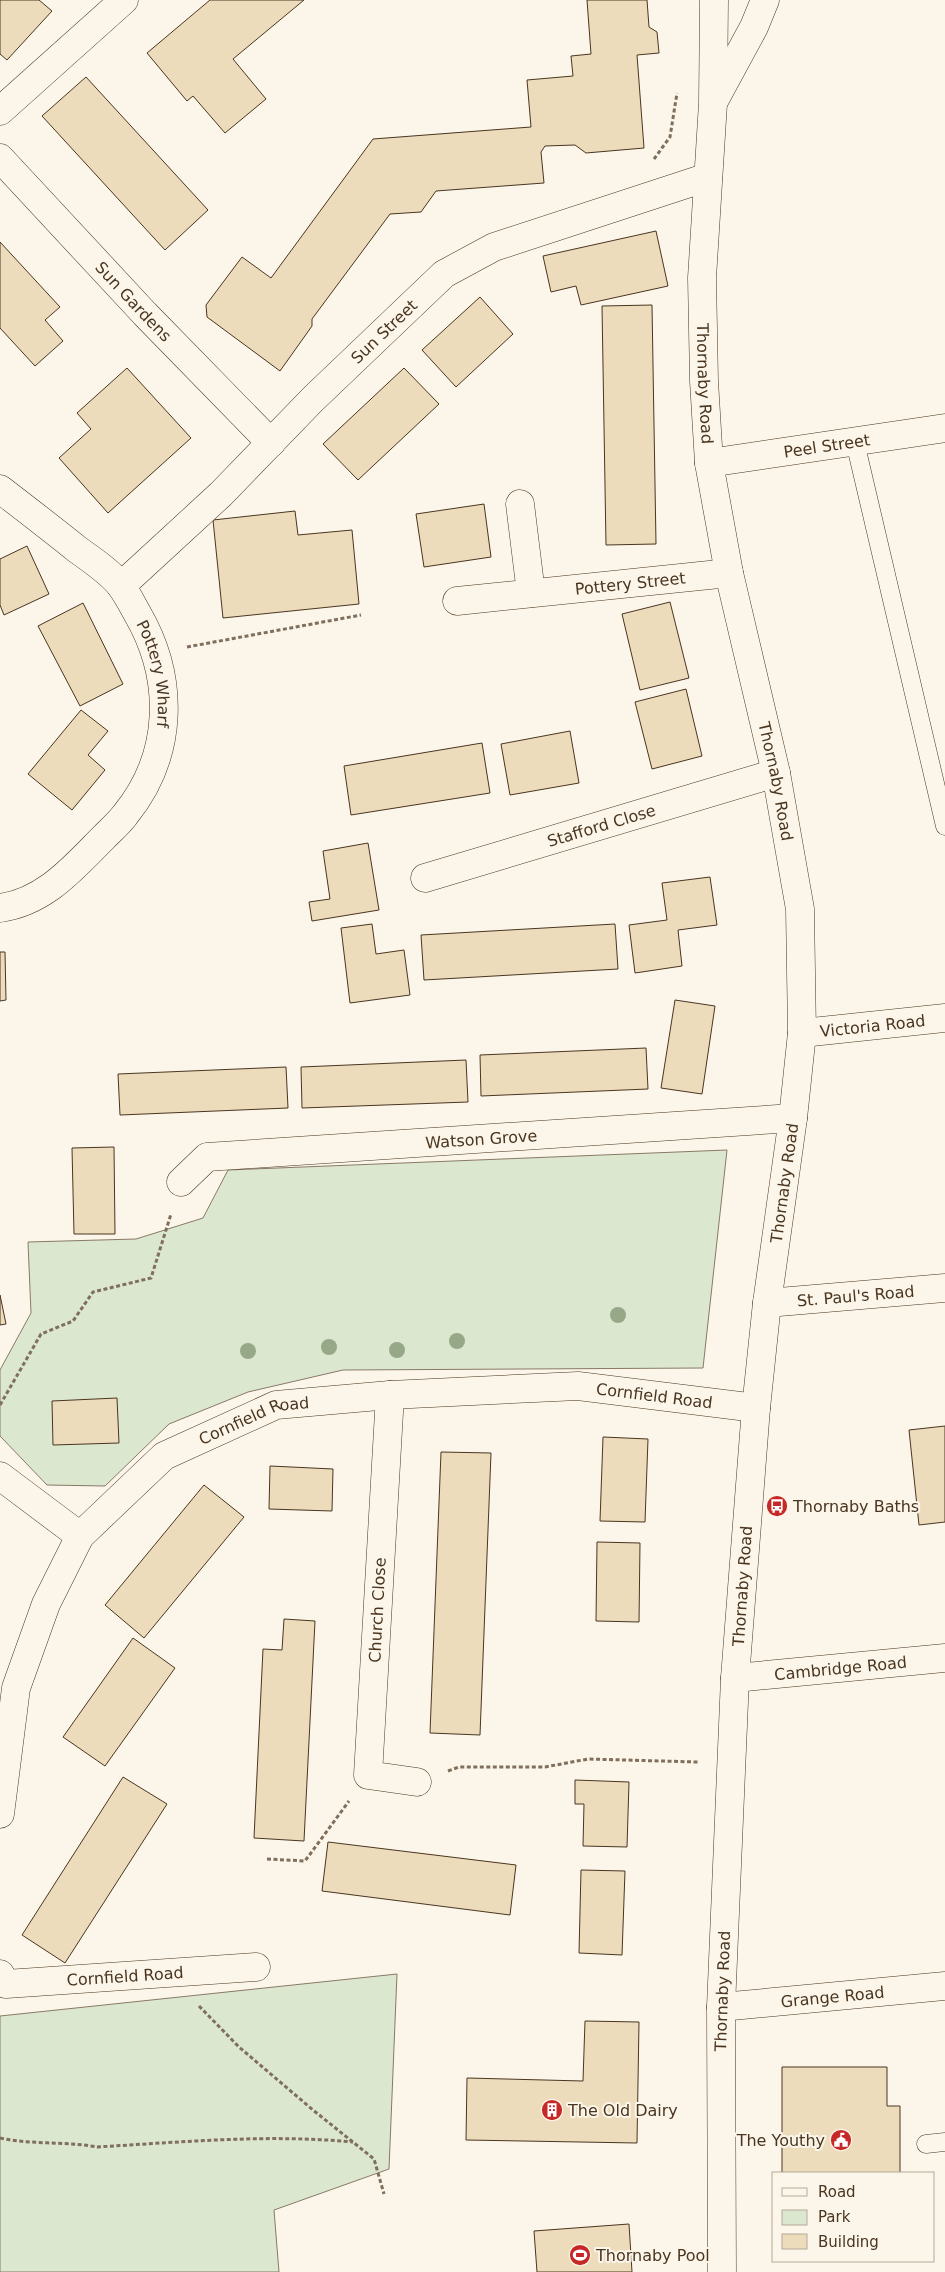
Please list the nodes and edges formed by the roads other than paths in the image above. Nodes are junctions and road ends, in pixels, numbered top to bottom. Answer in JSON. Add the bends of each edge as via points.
{"nodes":[{"id":1,"x":124,"y":0,"type":"edge"},
{"id":2,"x":714,"y":0,"type":"edge"},
{"id":3,"x":765,"y":0,"type":"edge"},
{"id":4,"x":713,"y":103,"type":"junction"},
{"id":5,"x":0,"y":111,"type":"edge"},
{"id":6,"x":0,"y":158,"type":"edge"},
{"id":7,"x":708,"y":177,"type":"junction"},
{"id":8,"x":945,"y":428,"type":"edge"},
{"id":9,"x":855,"y":442,"type":"junction"},
{"id":10,"x":271,"y":443,"type":"junction"},
{"id":11,"x":709,"y":463,"type":"junction"},
{"id":12,"x":0,"y":489,"type":"edge"},
{"id":13,"x":520,"y":504,"type":"dead end"},
{"id":14,"x":729,"y":573,"type":"junction"},
{"id":15,"x":121,"y":586,"type":"junction"},
{"id":16,"x":532,"y":593,"type":"junction"},
{"id":17,"x":457,"y":601,"type":"dead end"},
{"id":18,"x":776,"y":773,"type":"junction"},
{"id":19,"x":945,"y":826,"type":"edge"},
{"id":20,"x":425,"y":878,"type":"dead end"},
{"id":21,"x":0,"y":908,"type":"edge"},
{"id":22,"x":945,"y":1018,"type":"edge"},
{"id":23,"x":802,"y":1033,"type":"junction"},
{"id":24,"x":793,"y":1118,"type":"junction"},
{"id":25,"x":181,"y":1182,"type":"road end"},
{"id":26,"x":945,"y":1288,"type":"edge"},
{"id":27,"x":767,"y":1303,"type":"junction"},
{"id":28,"x":390,"y":1395,"type":"junction"},
{"id":29,"x":756,"y":1408,"type":"junction"},
{"id":30,"x":0,"y":1476,"type":"edge"},
{"id":31,"x":80,"y":1536,"type":"junction"},
{"id":32,"x":945,"y":1658,"type":"edge"},
{"id":33,"x":736,"y":1678,"type":"junction"},
{"id":34,"x":417,"y":1782,"type":"road end"},
{"id":35,"x":0,"y":1814,"type":"edge"},
{"id":36,"x":256,"y":1967,"type":"dead end"},
{"id":37,"x":0,"y":1974,"type":"edge"},
{"id":38,"x":945,"y":1986,"type":"edge"},
{"id":39,"x":721,"y":2007,"type":"junction"},
{"id":40,"x":945,"y":2142,"type":"edge"},
{"id":41,"x":926,"y":2144,"type":"dead end"},
{"id":42,"x":722,"y":2272,"type":"edge"}],
"edges":[{"from":1,"to":5,"type":"street"},
{"from":2,"to":4,"type":"street","name":"Thornaby Road"},
{"from":3,"to":4,"type":"street","name":"Thornaby Road"},
{"from":4,"to":7,"type":"street","name":"Thornaby Road"},
{"from":6,"to":10,"type":"street","name":"Sun Gardens"},
{"from":7,"to":10,"type":"street","name":"Sun Street","via":[[494,247],[444,274]]},
{"from":7,"to":11,"type":"street","name":"Thornaby Road","via":[[702,278]]},
{"from":8,"to":9,"type":"street","name":"Peel Street"},
{"from":9,"to":11,"type":"street","name":"Peel Street"},
{"from":9,"to":19,"type":"lane"},
{"from":10,"to":15,"type":"street","name":"Sun Street"},
{"from":11,"to":14,"type":"street","name":"Thornaby Road"},
{"from":12,"to":15,"type":"street","name":"Pottery Wharf"},
{"from":13,"to":16,"type":"street"},
{"from":14,"to":16,"type":"street","name":"Pottery Street"},
{"from":14,"to":18,"type":"street","name":"Thornaby Road"},
{"from":15,"to":21,"type":"street","name":"Pottery Wharf","via":[[146,628],[163,679],[163,732],[156,759],[126,815],[61,881],[36,896]]},
{"from":16,"to":17,"type":"street","name":"Pottery Street"},
{"from":18,"to":20,"type":"street","name":"Stafford Close"},
{"from":18,"to":23,"type":"street","name":"Thornaby Road","via":[[800,909]]},
{"from":22,"to":23,"type":"street","name":"Victoria Road"},
{"from":23,"to":24,"type":"street","name":"Thornaby Road"},
{"from":24,"to":25,"type":"street","name":"Watson Grove","via":[[207,1157]]},
{"from":24,"to":27,"type":"street","name":"Thornaby Road"},
{"from":26,"to":27,"type":"street","name":"St. Paul's Road"},
{"from":27,"to":29,"type":"street","name":"Thornaby Road"},
{"from":28,"to":29,"type":"street","name":"Cornfield Road","via":[[578,1386]]},
{"from":28,"to":31,"type":"street","name":"Cornfield Road","via":[[276,1405],[181,1448],[164,1456]]},
{"from":28,"to":34,"type":"street","name":"Church Close","via":[[368,1775]]},
{"from":29,"to":33,"type":"street","name":"Thornaby Road"},
{"from":30,"to":31,"type":"street"},
{"from":31,"to":35,"type":"street","name":"Cornfield Road","via":[[46,1604],[16,1688]]},
{"from":32,"to":33,"type":"street","name":"Cambridge Road"},
{"from":33,"to":39,"type":"street","name":"Thornaby Road"},
{"from":36,"to":37,"type":"street","name":"Cornfield Road","via":[[6,1984]]},
{"from":38,"to":39,"type":"street","name":"Grange Road"},
{"from":39,"to":42,"type":"street","name":"Thornaby Road"},
{"from":40,"to":41,"type":"lane"}]}
